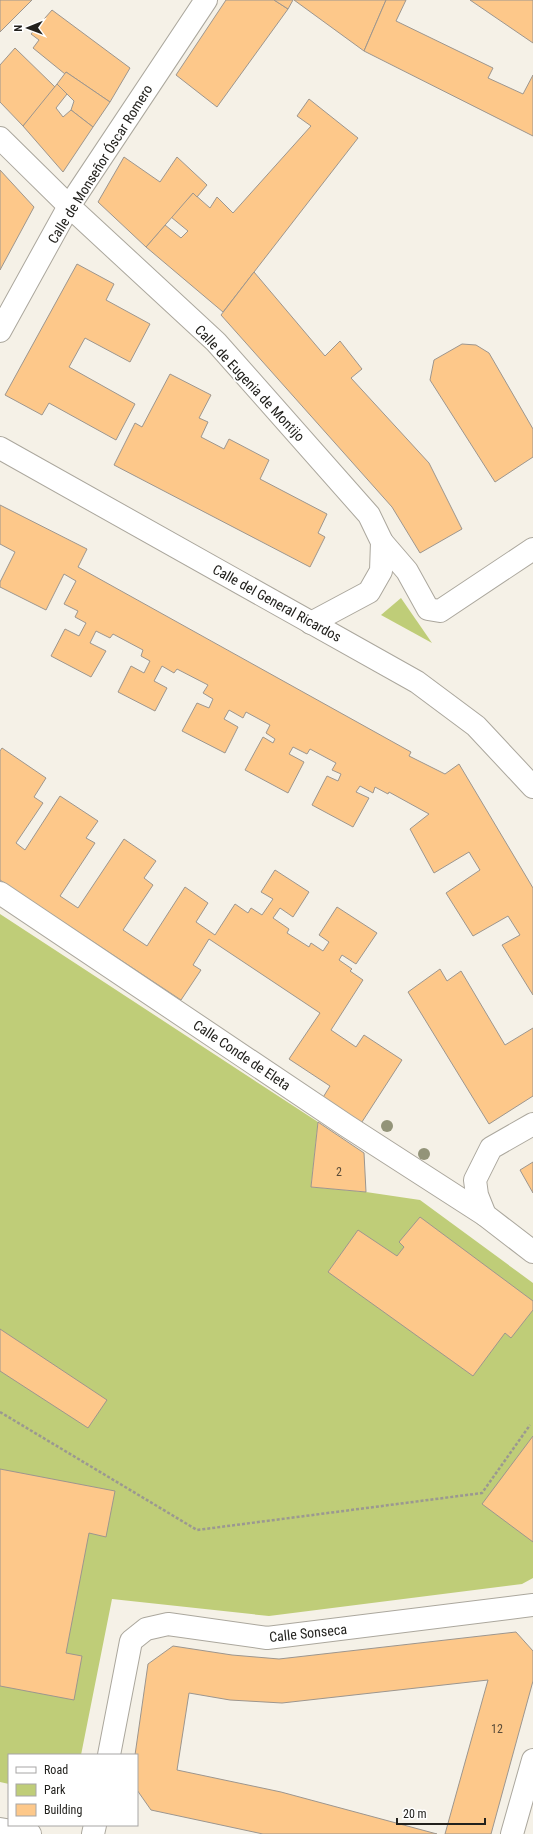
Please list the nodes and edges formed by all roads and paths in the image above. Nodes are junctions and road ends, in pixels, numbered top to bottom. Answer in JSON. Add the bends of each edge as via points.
{"nodes":[{"id":1,"x":206,"y":0,"type":"edge"},
{"id":2,"x":0,"y":138,"type":"edge"},
{"id":3,"x":69,"y":206,"type":"junction"},
{"id":4,"x":0,"y":331,"type":"edge"},
{"id":5,"x":0,"y":448,"type":"edge"},
{"id":6,"x":382,"y":542,"type":"junction"},
{"id":7,"x":533,"y":549,"type":"edge"},
{"id":8,"x":311,"y":623,"type":"junction"},
{"id":9,"x":533,"y":787,"type":"edge"},
{"id":10,"x":0,"y":893,"type":"edge"},
{"id":11,"x":533,"y":1124,"type":"edge"},
{"id":12,"x":486,"y":1216,"type":"junction"},
{"id":13,"x":533,"y":1252,"type":"edge"},
{"id":14,"x":0,"y":1412,"type":"edge"},
{"id":15,"x":530,"y":1425,"type":"dead end"},
{"id":16,"x":533,"y":1605,"type":"edge"},
{"id":17,"x":109,"y":1754,"type":"edge"},
{"id":18,"x":533,"y":1760,"type":"edge"},
{"id":19,"x":0,"y":1829,"type":"edge"},
{"id":20,"x":30,"y":1834,"type":"edge"},
{"id":21,"x":512,"y":1834,"type":"edge"}],
"edges":[{"from":1,"to":3,"type":"street","name":"Calle de Monseñor Óscar Romero"},
{"from":2,"to":3,"type":"street","name":"Calle de Eugenia de Montijo"},
{"from":3,"to":4,"type":"street","name":"Calle de Monseñor Óscar Romero"},
{"from":3,"to":6,"type":"street","name":"Calle de Eugenia de Montijo","via":[[216,342],[369,515]]},
{"from":5,"to":8,"type":"street","name":"Calle del General Ricardos"},
{"from":6,"to":7,"type":"street","via":[[406,571],[428,609],[440,611]]},
{"from":6,"to":8,"type":"street","name":"Calle de Eugenia de Montijo","via":[[382,571],[369,592]]},
{"from":8,"to":9,"type":"street","name":"Calle del General Ricardos","via":[[417,682],[459,713],[476,726]]},
{"from":10,"to":12,"type":"street","name":"Calle Conde de Eleta"},
{"from":11,"to":12,"type":"street","via":[[491,1148],[475,1180],[477,1195]]},
{"from":12,"to":13,"type":"street","name":"Calle Conde de Eleta"},
{"from":14,"to":15,"type":"path","via":[[196,1530],[482,1493]]},
{"from":16,"to":17,"type":"street","name":"Calle Sonseca","via":[[267,1638],[168,1624],[146,1629],[131,1641]]},
{"from":18,"to":21,"type":"street"},
{"from":19,"to":20,"type":"street"}]}
